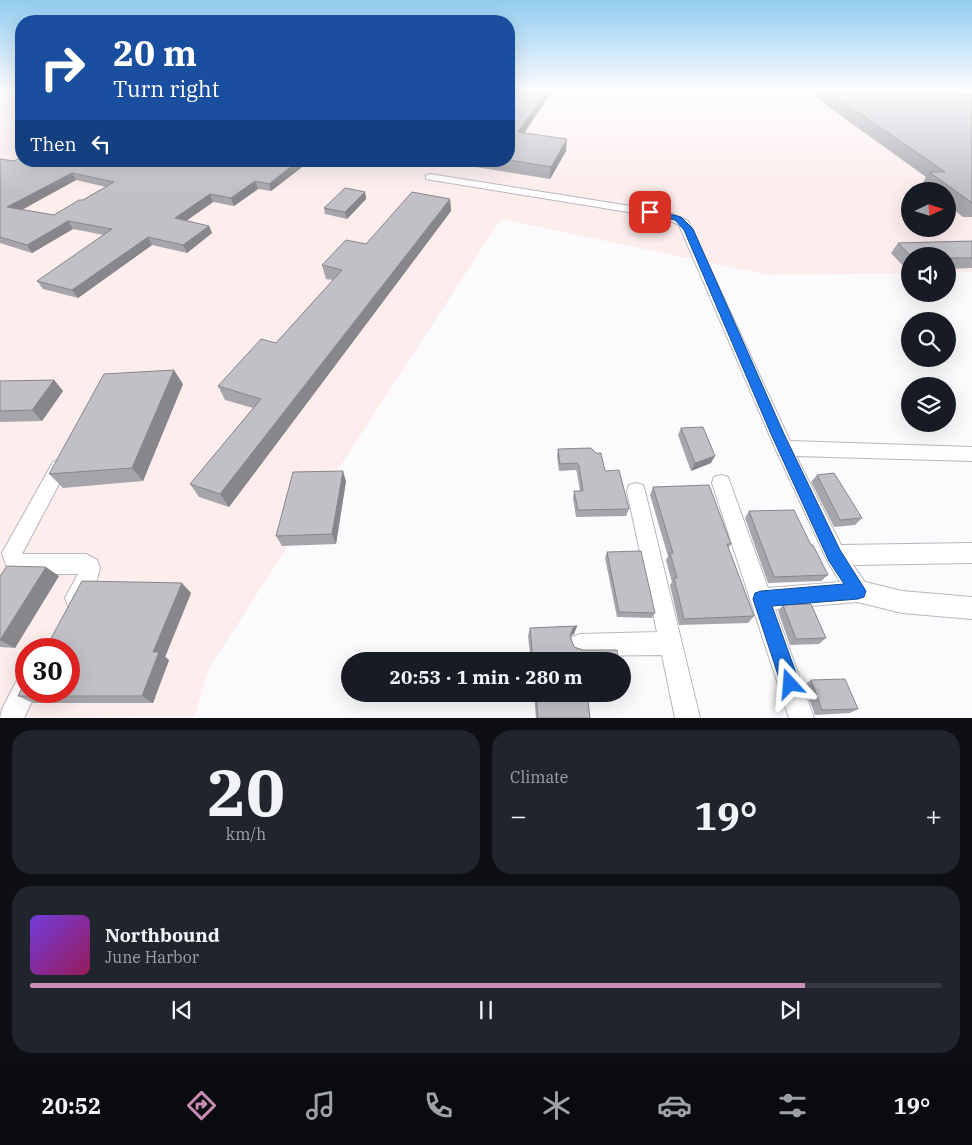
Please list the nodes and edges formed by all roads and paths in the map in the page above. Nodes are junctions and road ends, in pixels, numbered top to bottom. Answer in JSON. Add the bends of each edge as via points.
{"nodes":[{"id":1,"x":430,"y":177,"type":"dead end"},
{"id":2,"x":784,"y":448,"type":"junction"},
{"id":3,"x":972,"y":454,"type":"edge"},
{"id":4,"x":59,"y":467,"type":"edge"},
{"id":5,"x":721,"y":483,"type":"dead end"},
{"id":6,"x":636,"y":491,"type":"dead end"},
{"id":7,"x":972,"y":553,"type":"edge"},
{"id":8,"x":835,"y":556,"type":"junction"},
{"id":9,"x":858,"y":591,"type":"junction"},
{"id":10,"x":761,"y":599,"type":"junction"},
{"id":11,"x":972,"y":608,"type":"edge"},
{"id":12,"x":66,"y":615,"type":"edge"},
{"id":13,"x":671,"y":643,"type":"junction"},
{"id":14,"x":580,"y":645,"type":"dead end"},
{"id":15,"x":19,"y":703,"type":"edge"},
{"id":16,"x":11,"y":718,"type":"edge"},
{"id":17,"x":688,"y":718,"type":"edge"},
{"id":18,"x":802,"y":718,"type":"edge"}],
"edges":[{"from":1,"to":2,"type":"street","via":[[668,215],[684,223]]},
{"from":2,"to":3,"type":"street"},
{"from":2,"to":8,"type":"street"},
{"from":4,"to":12,"type":"street","via":[[12,553],[14,561],[20,564],[86,564],[90,567]]},
{"from":5,"to":10,"type":"street"},
{"from":6,"to":13,"type":"street"},
{"from":7,"to":8,"type":"street"},
{"from":8,"to":9,"type":"street"},
{"from":9,"to":10,"type":"street"},
{"from":9,"to":11,"type":"street","via":[[902,602]]},
{"from":10,"to":18,"type":"street"},
{"from":13,"to":14,"type":"street"},
{"from":13,"to":17,"type":"street"},
{"from":15,"to":16,"type":"street"}]}
